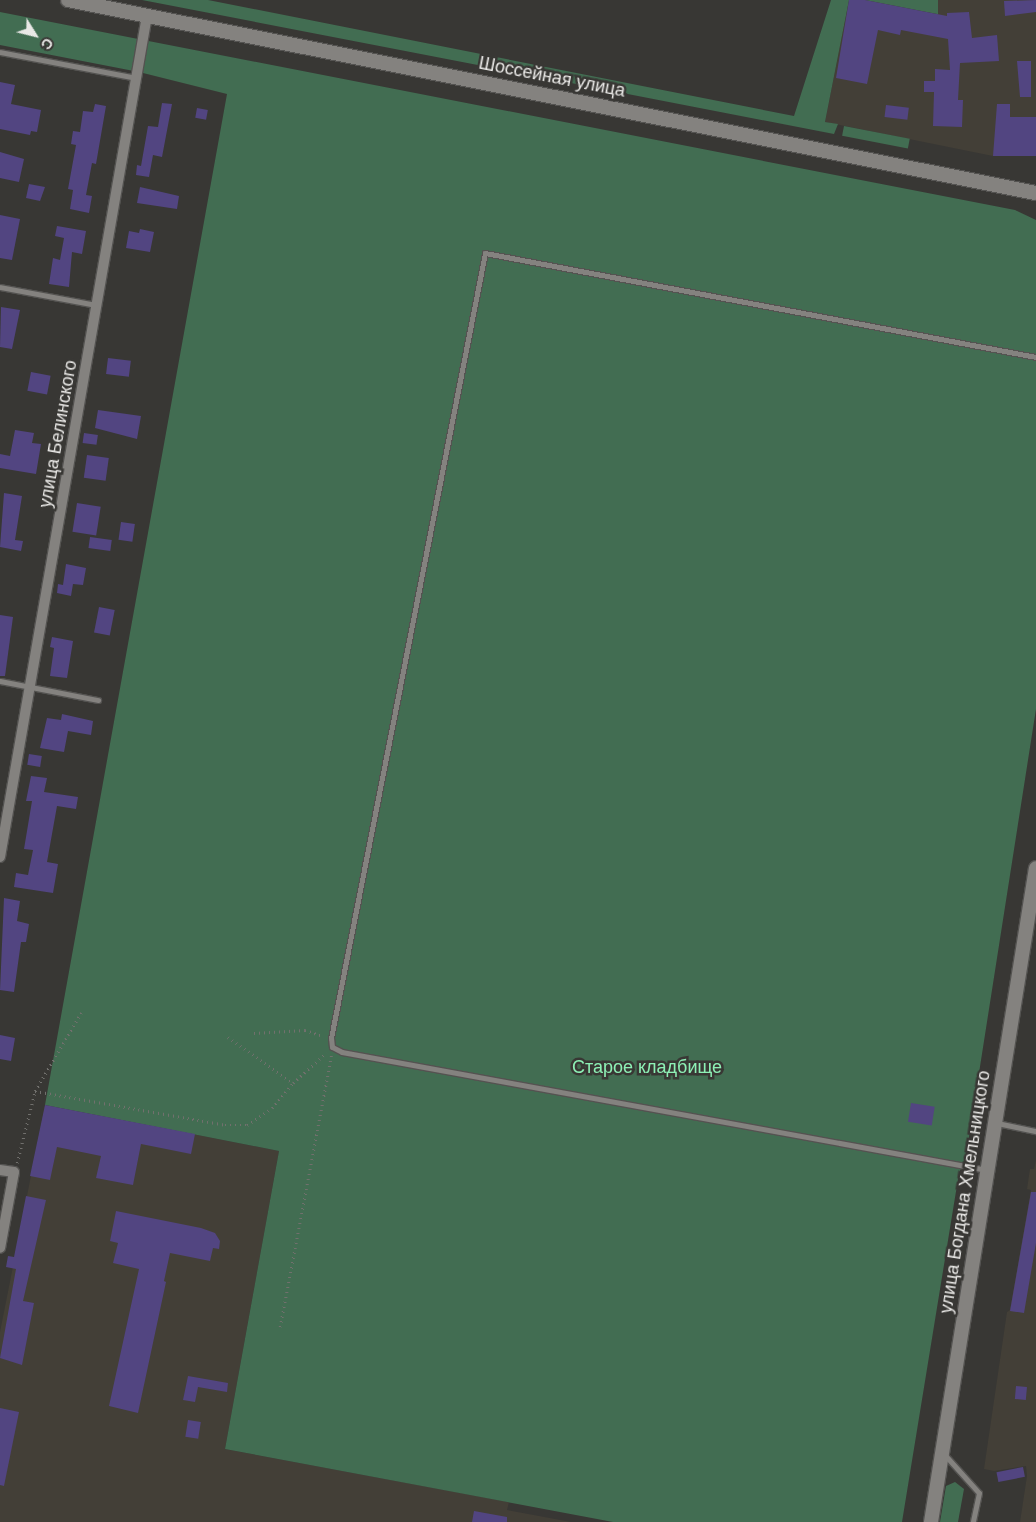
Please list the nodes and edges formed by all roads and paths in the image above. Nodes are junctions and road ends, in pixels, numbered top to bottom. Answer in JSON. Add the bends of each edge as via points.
{"nodes":[{"id":1,"x":68,"y":0,"type":"edge"},
{"id":2,"x":147,"y":16,"type":"junction"},
{"id":3,"x":0,"y":52,"type":"edge"},
{"id":4,"x":136,"y":78,"type":"junction"},
{"id":5,"x":1033,"y":194,"type":"edge"},
{"id":6,"x":0,"y":287,"type":"edge"},
{"id":7,"x":96,"y":306,"type":"junction"},
{"id":8,"x":1036,"y":357,"type":"edge"},
{"id":9,"x":0,"y":681,"type":"edge"},
{"id":10,"x":30,"y":687,"type":"junction"},
{"id":11,"x":98,"y":700,"type":"dead end"},
{"id":12,"x":0,"y":858,"type":"edge"},
{"id":13,"x":1036,"y":868,"type":"edge"},
{"id":14,"x":81,"y":1013,"type":"dead end"},
{"id":15,"x":254,"y":1033,"type":"dead end"},
{"id":16,"x":228,"y":1037,"type":"dead end"},
{"id":17,"x":332,"y":1047,"type":"junction"},
{"id":18,"x":294,"y":1083,"type":"junction"},
{"id":19,"x":36,"y":1091,"type":"junction"},
{"id":20,"x":995,"y":1123,"type":"junction"},
{"id":21,"x":1036,"y":1131,"type":"edge"},
{"id":22,"x":0,"y":1170,"type":"edge"},
{"id":23,"x":987,"y":1170,"type":"junction"},
{"id":24,"x":14,"y":1172,"type":"junction"},
{"id":25,"x":0,"y":1248,"type":"edge"},
{"id":26,"x":280,"y":1327,"type":"dead end"},
{"id":27,"x":942,"y":1451,"type":"junction"},
{"id":28,"x":931,"y":1522,"type":"edge"},
{"id":29,"x":973,"y":1522,"type":"edge"}],
"edges":[{"from":1,"to":2,"type":"main road","name":"Шоссейная улица"},
{"from":2,"to":4,"type":"street","name":"улица Белинского"},
{"from":2,"to":5,"type":"main road","name":"Шоссейная улица"},
{"from":3,"to":4,"type":"lane"},
{"from":4,"to":7,"type":"street","name":"улица Белинского"},
{"from":6,"to":7,"type":"lane"},
{"from":7,"to":10,"type":"street","name":"улица Белинского"},
{"from":8,"to":17,"type":"lane","via":[[485,253]]},
{"from":9,"to":10,"type":"lane"},
{"from":10,"to":11,"type":"lane"},
{"from":10,"to":12,"type":"street","name":"улица Белинского"},
{"from":13,"to":20,"type":"main road","name":"улица Богдана Хмельницкого"},
{"from":14,"to":19,"type":"path"},
{"from":15,"to":17,"type":"path","via":[[310,1031],[324,1037]]},
{"from":16,"to":18,"type":"path"},
{"from":17,"to":18,"type":"path"},
{"from":17,"to":23,"type":"lane","via":[[342,1052]]},
{"from":17,"to":26,"type":"path"},
{"from":18,"to":19,"type":"path","via":[[260,1119],[235,1126]]},
{"from":19,"to":24,"type":"path"},
{"from":20,"to":21,"type":"lane"},
{"from":20,"to":23,"type":"main road","name":"улица Богдана Хмельницкого"},
{"from":22,"to":24,"type":"street"},
{"from":23,"to":27,"type":"main road","name":"улица Богдана Хмельницкого"},
{"from":24,"to":25,"type":"street"},
{"from":27,"to":28,"type":"main road","name":"улица Богдана Хмельницкого"},
{"from":27,"to":29,"type":"lane","via":[[979,1493]]}]}
